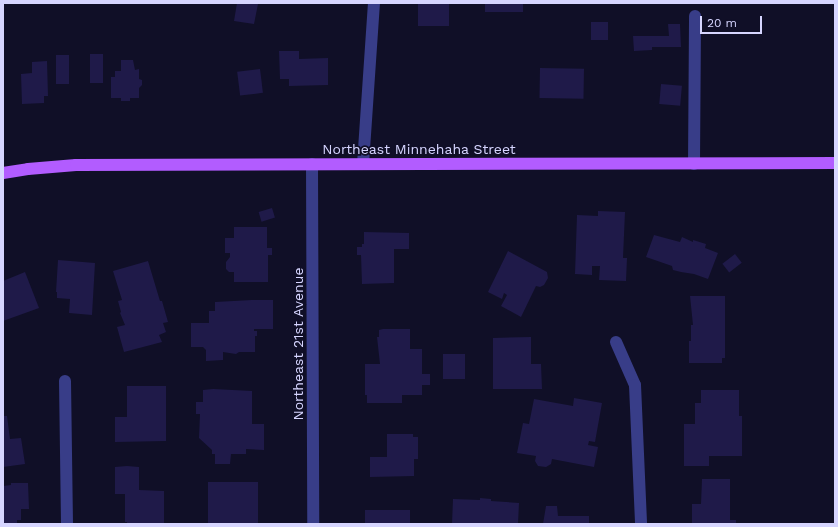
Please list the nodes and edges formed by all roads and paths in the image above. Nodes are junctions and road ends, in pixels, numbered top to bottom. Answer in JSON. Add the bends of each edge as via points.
{"nodes":[{"id":1,"x":374,"y":3,"type":"edge"},
{"id":2,"x":695,"y":16,"type":"dead end"},
{"id":3,"x":835,"y":163,"type":"edge"},
{"id":4,"x":312,"y":164,"type":"junction"},
{"id":5,"x":363,"y":164,"type":"junction"},
{"id":6,"x":694,"y":164,"type":"junction"},
{"id":7,"x":3,"y":173,"type":"edge"},
{"id":8,"x":616,"y":342,"type":"dead end"},
{"id":9,"x":66,"y":381,"type":"dead end"},
{"id":10,"x":67,"y":524,"type":"edge"},
{"id":11,"x":313,"y":524,"type":"edge"},
{"id":12,"x":641,"y":524,"type":"edge"}],
"edges":[{"from":1,"to":5,"type":"street"},
{"from":2,"to":6,"type":"street"},
{"from":3,"to":6,"type":"main road","name":"Northeast Minnehaha Street"},
{"from":4,"to":5,"type":"main road","name":"Northeast Minnehaha Street"},
{"from":4,"to":7,"type":"main road","name":"Northeast Minnehaha Street","via":[[76,165]]},
{"from":4,"to":11,"type":"street","name":"Northeast 21st Avenue"},
{"from":5,"to":6,"type":"main road","name":"Northeast Minnehaha Street"},
{"from":8,"to":12,"type":"street","via":[[635,384]]},
{"from":9,"to":10,"type":"street"}]}
